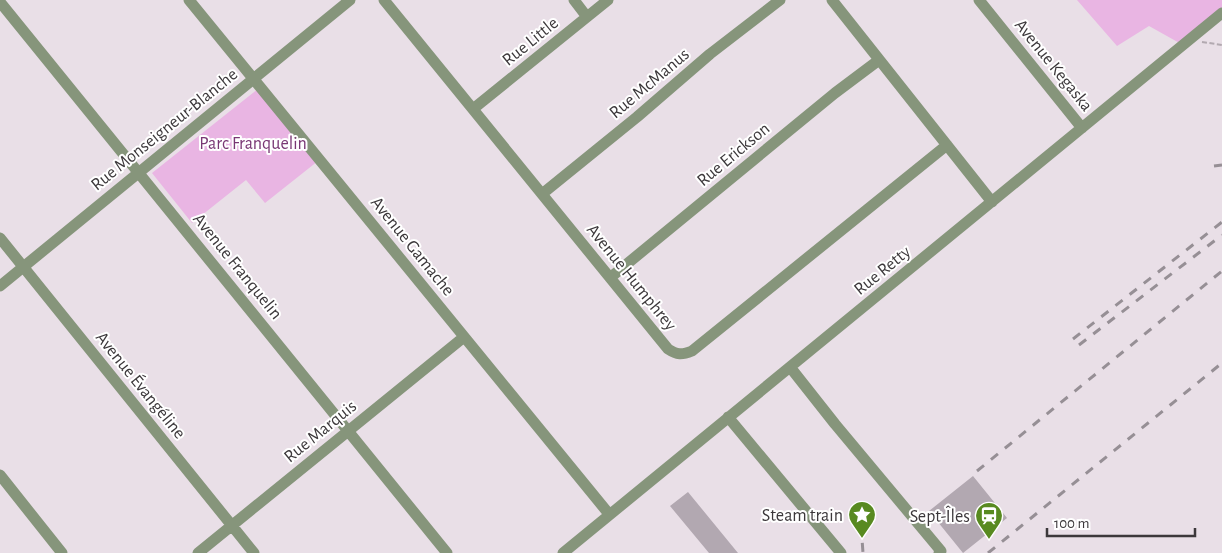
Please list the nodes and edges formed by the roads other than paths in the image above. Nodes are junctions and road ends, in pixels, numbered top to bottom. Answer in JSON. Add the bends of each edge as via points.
{"nodes":[{"id":1,"x":189,"y":0,"type":"edge"},
{"id":2,"x":350,"y":0,"type":"edge"},
{"id":3,"x":384,"y":0,"type":"edge"},
{"id":4,"x":574,"y":0,"type":"edge"},
{"id":5,"x":608,"y":0,"type":"edge"},
{"id":6,"x":780,"y":0,"type":"edge"},
{"id":7,"x":832,"y":0,"type":"edge"},
{"id":8,"x":979,"y":0,"type":"edge"},
{"id":9,"x":0,"y":2,"type":"edge"},
{"id":10,"x":1222,"y":13,"type":"edge"},
{"id":11,"x":587,"y":17,"type":"junction"},
{"id":12,"x":879,"y":60,"type":"junction"},
{"id":13,"x":254,"y":79,"type":"junction"},
{"id":14,"x":473,"y":110,"type":"junction"},
{"id":15,"x":1082,"y":128,"type":"junction"},
{"id":16,"x":947,"y":145,"type":"junction"},
{"id":17,"x":139,"y":172,"type":"junction"},
{"id":18,"x":542,"y":194,"type":"junction"},
{"id":19,"x":992,"y":202,"type":"junction"},
{"id":20,"x":0,"y":238,"type":"edge"},
{"id":21,"x":24,"y":267,"type":"junction"},
{"id":22,"x":611,"y":277,"type":"junction"},
{"id":23,"x":0,"y":286,"type":"edge"},
{"id":24,"x":464,"y":337,"type":"junction"},
{"id":25,"x":790,"y":366,"type":"junction"},
{"id":26,"x":728,"y":417,"type":"junction"},
{"id":27,"x":348,"y":431,"type":"junction"},
{"id":28,"x":0,"y":475,"type":"edge"},
{"id":29,"x":609,"y":514,"type":"junction"},
{"id":30,"x":232,"y":526,"type":"junction"},
{"id":31,"x":62,"y":553,"type":"edge"},
{"id":32,"x":198,"y":553,"type":"edge"},
{"id":33,"x":254,"y":553,"type":"edge"},
{"id":34,"x":448,"y":553,"type":"edge"},
{"id":35,"x":563,"y":553,"type":"edge"},
{"id":36,"x":840,"y":553,"type":"edge"},
{"id":37,"x":939,"y":553,"type":"edge"}],
"edges":[{"from":1,"to":13,"type":"street","name":"Avenue Gamache"},
{"from":2,"to":13,"type":"street","name":"Rue Monseigneur-Blanche"},
{"from":3,"to":14,"type":"street","name":"Avenue Humphrey"},
{"from":4,"to":11,"type":"street"},
{"from":5,"to":11,"type":"street","name":"Rue Little"},
{"from":6,"to":18,"type":"street","name":"Rue McManus"},
{"from":7,"to":12,"type":"street"},
{"from":8,"to":15,"type":"street","name":"Avenue Kegaska"},
{"from":9,"to":17,"type":"street","name":"Avenue Franquelin"},
{"from":10,"to":15,"type":"street","name":"Rue Retty"},
{"from":11,"to":14,"type":"street","name":"Rue Little"},
{"from":12,"to":16,"type":"street"},
{"from":12,"to":22,"type":"street","name":"Rue Erickson"},
{"from":13,"to":17,"type":"street","name":"Rue Monseigneur-Blanche"},
{"from":13,"to":24,"type":"street","name":"Avenue Gamache"},
{"from":14,"to":18,"type":"street","name":"Avenue Humphrey"},
{"from":15,"to":19,"type":"street","name":"Rue Retty"},
{"from":16,"to":19,"type":"street"},
{"from":16,"to":22,"type":"street","name":"Avenue Humphrey","via":[[692,351],[682,355],[668,349]]},
{"from":17,"to":21,"type":"street","name":"Rue Monseigneur-Blanche"},
{"from":17,"to":27,"type":"street","name":"Avenue Franquelin"},
{"from":18,"to":22,"type":"street","name":"Avenue Humphrey"},
{"from":19,"to":25,"type":"street","name":"Rue Retty"},
{"from":20,"to":21,"type":"street","name":"Avenue Évangéline"},
{"from":21,"to":23,"type":"street","name":"Rue Monseigneur-Blanche"},
{"from":21,"to":30,"type":"street","name":"Avenue Évangéline"},
{"from":24,"to":27,"type":"street","name":"Rue Marquis"},
{"from":24,"to":29,"type":"street","name":"Avenue Gamache"},
{"from":25,"to":26,"type":"street","name":"Rue Retty"},
{"from":25,"to":37,"type":"street","via":[[941,551]]},
{"from":26,"to":29,"type":"street","name":"Rue Retty"},
{"from":26,"to":36,"type":"street"},
{"from":27,"to":30,"type":"street","name":"Rue Marquis"},
{"from":27,"to":34,"type":"street","name":"Avenue Franquelin"},
{"from":28,"to":31,"type":"street"},
{"from":29,"to":35,"type":"street","name":"Rue Retty"},
{"from":30,"to":32,"type":"street","name":"Rue Marquis"},
{"from":30,"to":33,"type":"street","name":"Avenue Évangéline"}]}
